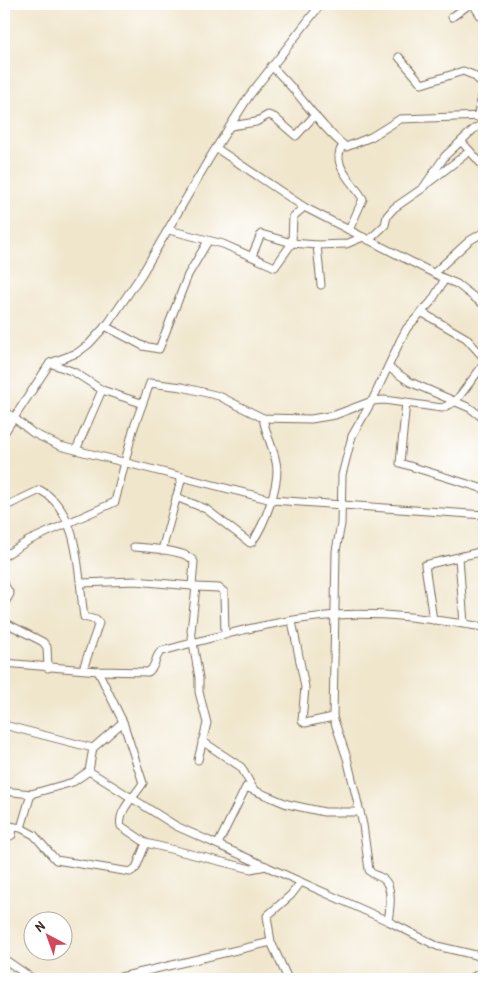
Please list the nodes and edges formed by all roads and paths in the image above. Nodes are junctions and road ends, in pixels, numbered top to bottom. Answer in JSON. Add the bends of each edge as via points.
{"nodes":[{"id":1,"x":321,"y":4,"type":"edge"},
{"id":2,"x":471,"y":4,"type":"edge"},
{"id":3,"x":452,"y":17,"type":"dead end"},
{"id":4,"x":484,"y":21,"type":"edge"},
{"id":5,"x":399,"y":57,"type":"dead end"},
{"id":6,"x":272,"y":66,"type":"junction"},
{"id":7,"x":484,"y":86,"type":"edge"},
{"id":8,"x":315,"y":115,"type":"junction"},
{"id":9,"x":480,"y":116,"type":"edge"},
{"id":10,"x":484,"y":123,"type":"edge"},
{"id":11,"x":231,"y":126,"type":"junction"},
{"id":12,"x":461,"y":141,"type":"junction"},
{"id":13,"x":343,"y":145,"type":"junction"},
{"id":14,"x":216,"y":148,"type":"junction"},
{"id":15,"x":470,"y":151,"type":"junction"},
{"id":16,"x":484,"y":167,"type":"edge"},
{"id":17,"x":426,"y":185,"type":"junction"},
{"id":18,"x":304,"y":207,"type":"junction"},
{"id":19,"x":169,"y":230,"type":"junction"},
{"id":20,"x":349,"y":230,"type":"junction"},
{"id":21,"x":484,"y":232,"type":"edge"},
{"id":22,"x":366,"y":239,"type":"junction"},
{"id":23,"x":208,"y":241,"type":"junction"},
{"id":24,"x":292,"y":243,"type":"junction"},
{"id":25,"x":317,"y":245,"type":"junction"},
{"id":26,"x":252,"y":256,"type":"junction"},
{"id":27,"x":434,"y":273,"type":"junction"},
{"id":28,"x":445,"y":279,"type":"junction"},
{"id":29,"x":321,"y":285,"type":"dead end"},
{"id":30,"x":484,"y":305,"type":"edge"},
{"id":31,"x":422,"y":312,"type":"junction"},
{"id":32,"x":105,"y":326,"type":"junction"},
{"id":33,"x":484,"y":358,"type":"edge"},
{"id":34,"x":50,"y":363,"type":"junction"},
{"id":35,"x":484,"y":364,"type":"edge"},
{"id":36,"x":388,"y":367,"type":"junction"},
{"id":37,"x":102,"y":390,"type":"junction"},
{"id":38,"x":372,"y":401,"type":"junction"},
{"id":39,"x":406,"y":402,"type":"junction"},
{"id":40,"x":456,"y":402,"type":"junction"},
{"id":41,"x":141,"y":404,"type":"junction"},
{"id":42,"x":4,"y":410,"type":"edge"},
{"id":43,"x":15,"y":417,"type":"junction"},
{"id":44,"x":263,"y":418,"type":"junction"},
{"id":45,"x":484,"y":420,"type":"edge"},
{"id":46,"x":4,"y":433,"type":"edge"},
{"id":47,"x":76,"y":450,"type":"junction"},
{"id":48,"x":126,"y":463,"type":"junction"},
{"id":49,"x":182,"y":477,"type":"junction"},
{"id":50,"x":484,"y":489,"type":"edge"},
{"id":51,"x":176,"y":497,"type":"junction"},
{"id":52,"x":272,"y":500,"type":"junction"},
{"id":53,"x":340,"y":504,"type":"junction"},
{"id":54,"x":4,"y":506,"type":"edge"},
{"id":55,"x":484,"y":515,"type":"edge"},
{"id":56,"x":69,"y":522,"type":"junction"},
{"id":57,"x":134,"y":547,"type":"dead end"},
{"id":58,"x":162,"y":550,"type":"junction"},
{"id":59,"x":484,"y":551,"type":"edge"},
{"id":60,"x":4,"y":556,"type":"edge"},
{"id":61,"x":460,"y":558,"type":"junction"},
{"id":62,"x":82,"y":582,"type":"junction"},
{"id":63,"x":4,"y":584,"type":"edge"},
{"id":64,"x":194,"y":586,"type":"junction"},
{"id":65,"x":4,"y":604,"type":"edge"},
{"id":66,"x":336,"y":615,"type":"junction"},
{"id":67,"x":433,"y":620,"type":"junction"},
{"id":68,"x":292,"y":621,"type":"junction"},
{"id":69,"x":4,"y":622,"type":"edge"},
{"id":70,"x":464,"y":624,"type":"junction"},
{"id":71,"x":484,"y":627,"type":"edge"},
{"id":72,"x":225,"y":635,"type":"junction"},
{"id":73,"x":193,"y":643,"type":"junction"},
{"id":74,"x":4,"y":663,"type":"edge"},
{"id":75,"x":48,"y":668,"type":"junction"},
{"id":76,"x":83,"y":669,"type":"junction"},
{"id":77,"x":98,"y":671,"type":"junction"},
{"id":78,"x":333,"y":717,"type":"junction"},
{"id":79,"x":123,"y":722,"type":"junction"},
{"id":80,"x":4,"y":726,"type":"edge"},
{"id":81,"x":202,"y":741,"type":"junction"},
{"id":82,"x":93,"y":748,"type":"junction"},
{"id":83,"x":198,"y":760,"type":"dead end"},
{"id":84,"x":89,"y":771,"type":"junction"},
{"id":85,"x":254,"y":790,"type":"junction"},
{"id":86,"x":4,"y":791,"type":"edge"},
{"id":87,"x":31,"y":794,"type":"junction"},
{"id":88,"x":132,"y":797,"type":"junction"},
{"id":89,"x":360,"y":812,"type":"junction"},
{"id":90,"x":4,"y":825,"type":"edge"},
{"id":91,"x":13,"y":827,"type":"junction"},
{"id":92,"x":21,"y":828,"type":"junction"},
{"id":93,"x":4,"y":839,"type":"edge"},
{"id":94,"x":146,"y":844,"type":"junction"},
{"id":95,"x":218,"y":844,"type":"junction"},
{"id":96,"x":266,"y":866,"type":"junction"},
{"id":97,"x":301,"y":882,"type":"junction"},
{"id":98,"x":388,"y":920,"type":"junction"},
{"id":99,"x":271,"y":942,"type":"junction"},
{"id":100,"x":484,"y":957,"type":"edge"},
{"id":101,"x":4,"y":959,"type":"edge"},
{"id":102,"x":484,"y":971,"type":"edge"},
{"id":103,"x":33,"y":979,"type":"edge"},
{"id":104,"x":112,"y":979,"type":"edge"},
{"id":105,"x":288,"y":979,"type":"edge"},
{"id":106,"x":470,"y":979,"type":"edge"}],
"edges":[{"from":1,"to":6,"type":"street"},
{"from":2,"to":3,"type":"street"},
{"from":2,"to":4,"type":"street"},
{"from":5,"to":7,"type":"street","via":[[422,84],[463,71],[473,75]]},
{"from":6,"to":8,"type":"street"},
{"from":6,"to":11,"type":"street"},
{"from":7,"to":9,"type":"street"},
{"from":8,"to":11,"type":"street","via":[[296,136],[268,115],[256,122]]},
{"from":8,"to":13,"type":"street"},
{"from":9,"to":13,"type":"street","via":[[400,119],[361,143],[349,147]]},
{"from":10,"to":12,"type":"street"},
{"from":11,"to":14,"type":"street"},
{"from":12,"to":15,"type":"street"},
{"from":12,"to":17,"type":"street","via":[[437,166]]},
{"from":13,"to":20,"type":"street","via":[[339,162],[363,199]]},
{"from":14,"to":18,"type":"street"},
{"from":14,"to":19,"type":"street"},
{"from":15,"to":16,"type":"street"},
{"from":15,"to":17,"type":"street"},
{"from":17,"to":22,"type":"street","via":[[394,208],[385,225]]},
{"from":18,"to":20,"type":"street"},
{"from":18,"to":24,"type":"street","via":[[293,217]]},
{"from":19,"to":23,"type":"street"},
{"from":19,"to":32,"type":"street"},
{"from":20,"to":22,"type":"street"},
{"from":21,"to":27,"type":"street","via":[[469,241]]},
{"from":22,"to":25,"type":"street","via":[[346,244]]},
{"from":22,"to":27,"type":"street"},
{"from":23,"to":26,"type":"street"},
{"from":23,"to":32,"type":"street","via":[[188,276],[159,349],[143,346]]},
{"from":24,"to":25,"type":"street"},
{"from":24,"to":26,"type":"street","via":[[276,266]]},
{"from":24,"to":26,"type":"street","via":[[262,234]]},
{"from":25,"to":29,"type":"street"},
{"from":27,"to":28,"type":"street"},
{"from":28,"to":30,"type":"street"},
{"from":28,"to":31,"type":"street"},
{"from":31,"to":33,"type":"street","via":[[466,338]]},
{"from":31,"to":36,"type":"street","via":[[407,328]]},
{"from":32,"to":34,"type":"street","via":[[73,356]]},
{"from":34,"to":37,"type":"street","via":[[74,372]]},
{"from":34,"to":43,"type":"street"},
{"from":35,"to":40,"type":"street"},
{"from":36,"to":38,"type":"street"},
{"from":36,"to":40,"type":"street","via":[[410,382]]},
{"from":37,"to":41,"type":"street"},
{"from":37,"to":47,"type":"street"},
{"from":38,"to":39,"type":"street"},
{"from":38,"to":44,"type":"street","via":[[327,417]]},
{"from":38,"to":53,"type":"street","via":[[351,440],[342,475]]},
{"from":39,"to":40,"type":"street","via":[[436,408]]},
{"from":39,"to":50,"type":"street","via":[[400,463]]},
{"from":40,"to":45,"type":"street","via":[[470,408]]},
{"from":41,"to":44,"type":"street","via":[[148,386],[153,383],[219,396]]},
{"from":41,"to":48,"type":"street"},
{"from":42,"to":43,"type":"street"},
{"from":43,"to":46,"type":"street"},
{"from":43,"to":47,"type":"street","via":[[33,433]]},
{"from":44,"to":52,"type":"street","via":[[277,465]]},
{"from":47,"to":48,"type":"street"},
{"from":48,"to":49,"type":"street"},
{"from":48,"to":56,"type":"street","via":[[115,502]]},
{"from":49,"to":51,"type":"street"},
{"from":49,"to":52,"type":"street"},
{"from":51,"to":52,"type":"street","via":[[206,509],[250,543]]},
{"from":51,"to":58,"type":"street"},
{"from":52,"to":53,"type":"street"},
{"from":53,"to":55,"type":"street"},
{"from":53,"to":66,"type":"street"},
{"from":54,"to":56,"type":"street","via":[[40,490]]},
{"from":56,"to":60,"type":"street"},
{"from":56,"to":62,"type":"street"},
{"from":57,"to":58,"type":"street"},
{"from":58,"to":64,"type":"street","via":[[192,558]]},
{"from":59,"to":61,"type":"street"},
{"from":61,"to":67,"type":"street","via":[[424,567]]},
{"from":61,"to":70,"type":"street"},
{"from":62,"to":64,"type":"street","via":[[135,580]]},
{"from":62,"to":76,"type":"street","via":[[84,617],[99,623]]},
{"from":63,"to":65,"type":"street","via":[[10,595]]},
{"from":64,"to":72,"type":"street","via":[[218,588],[224,592]]},
{"from":64,"to":73,"type":"street"},
{"from":66,"to":67,"type":"street","via":[[406,616]]},
{"from":66,"to":68,"type":"street"},
{"from":66,"to":78,"type":"street"},
{"from":67,"to":70,"type":"street"},
{"from":68,"to":72,"type":"street"},
{"from":68,"to":78,"type":"street","via":[[305,687],[302,721]]},
{"from":69,"to":75,"type":"street","via":[[43,642],[47,647]]},
{"from":70,"to":71,"type":"street"},
{"from":72,"to":73,"type":"street"},
{"from":73,"to":77,"type":"street","via":[[160,651],[153,669],[148,672]]},
{"from":73,"to":81,"type":"street","via":[[199,692],[207,722]]},
{"from":74,"to":75,"type":"street"},
{"from":75,"to":76,"type":"street"},
{"from":76,"to":77,"type":"street"},
{"from":77,"to":79,"type":"street"},
{"from":78,"to":89,"type":"street"},
{"from":79,"to":82,"type":"street"},
{"from":79,"to":88,"type":"street","via":[[143,780]]},
{"from":80,"to":82,"type":"street"},
{"from":81,"to":83,"type":"street"},
{"from":81,"to":85,"type":"street","via":[[241,768]]},
{"from":82,"to":84,"type":"street"},
{"from":84,"to":87,"type":"street","via":[[72,782]]},
{"from":84,"to":88,"type":"street"},
{"from":85,"to":89,"type":"street","via":[[287,804],[324,812]]},
{"from":85,"to":95,"type":"street","via":[[244,789]]},
{"from":86,"to":87,"type":"street"},
{"from":87,"to":92,"type":"street"},
{"from":88,"to":94,"type":"street","via":[[120,824]]},
{"from":88,"to":95,"type":"street","via":[[176,826]]},
{"from":89,"to":98,"type":"street","via":[[370,872],[383,878],[389,886]]},
{"from":90,"to":91,"type":"street"},
{"from":91,"to":92,"type":"street"},
{"from":91,"to":93,"type":"street","via":[[12,835]]},
{"from":92,"to":94,"type":"street","via":[[37,837],[56,860],[130,872],[136,868]]},
{"from":94,"to":96,"type":"street","via":[[251,869]]},
{"from":95,"to":96,"type":"street"},
{"from":96,"to":97,"type":"street"},
{"from":97,"to":98,"type":"street"},
{"from":97,"to":99,"type":"street","via":[[292,895],[267,916]]},
{"from":98,"to":100,"type":"street","via":[[438,946]]},
{"from":99,"to":104,"type":"street"},
{"from":99,"to":105,"type":"street"},
{"from":101,"to":103,"type":"street"},
{"from":102,"to":106,"type":"street"}]}
